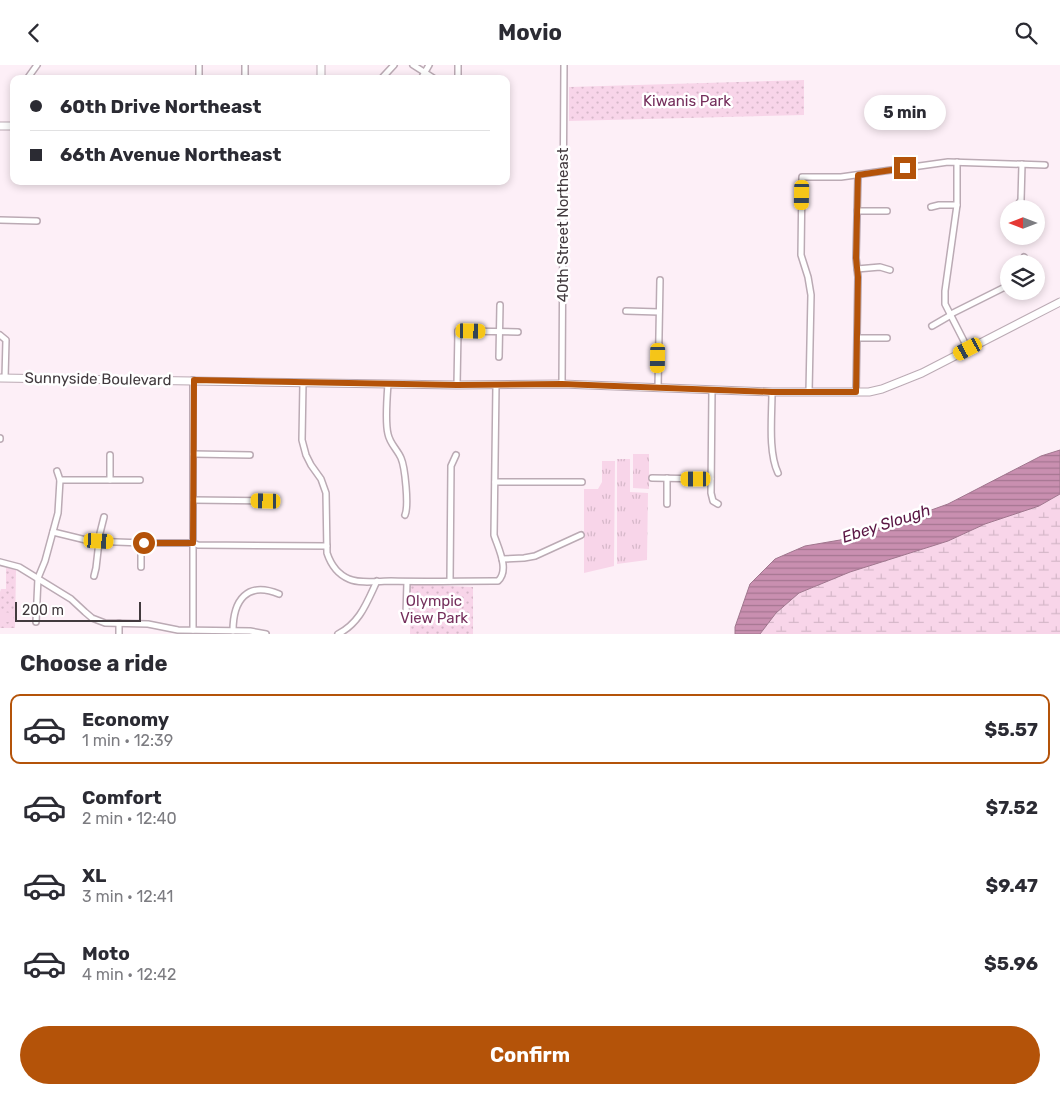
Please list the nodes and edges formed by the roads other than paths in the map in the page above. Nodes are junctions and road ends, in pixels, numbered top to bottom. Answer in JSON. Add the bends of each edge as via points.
{"nodes":[{"id":1,"x":394,"y":65,"type":"edge"},
{"id":2,"x":413,"y":65,"type":"edge"},
{"id":3,"x":430,"y":65,"type":"edge"},
{"id":4,"x":564,"y":65,"type":"edge"},
{"id":5,"x":425,"y":73,"type":"junction"},
{"id":6,"x":385,"y":75,"type":"edge"},
{"id":7,"x":428,"y":75,"type":"edge"},
{"id":8,"x":957,"y":162,"type":"junction"},
{"id":9,"x":1022,"y":164,"type":"junction"},
{"id":10,"x":1046,"y":165,"type":"dead end"},
{"id":11,"x":858,"y":175,"type":"junction"},
{"id":12,"x":1021,"y":200,"type":"edge"},
{"id":13,"x":957,"y":205,"type":"junction"},
{"id":14,"x":931,"y":207,"type":"dead end"},
{"id":15,"x":857,"y":211,"type":"junction"},
{"id":16,"x":887,"y":211,"type":"dead end"},
{"id":17,"x":0,"y":220,"type":"edge"},
{"id":18,"x":36,"y":221,"type":"dead end"},
{"id":19,"x":857,"y":269,"type":"junction"},
{"id":20,"x":890,"y":270,"type":"dead end"},
{"id":21,"x":660,"y":280,"type":"dead end"},
{"id":22,"x":1000,"y":290,"type":"edge"},
{"id":23,"x":1060,"y":302,"type":"edge"},
{"id":24,"x":500,"y":305,"type":"dead end"},
{"id":25,"x":626,"y":311,"type":"dead end"},
{"id":26,"x":659,"y":311,"type":"junction"},
{"id":27,"x":951,"y":315,"type":"junction"},
{"id":28,"x":932,"y":327,"type":"dead end"},
{"id":29,"x":499,"y":332,"type":"junction"},
{"id":30,"x":518,"y":332,"type":"dead end"},
{"id":31,"x":0,"y":335,"type":"edge"},
{"id":32,"x":857,"y":338,"type":"junction"},
{"id":33,"x":886,"y":338,"type":"dead end"},
{"id":34,"x":968,"y":349,"type":"junction"},
{"id":35,"x":499,"y":357,"type":"dead end"},
{"id":36,"x":3,"y":378,"type":"edge"},
{"id":37,"x":194,"y":380,"type":"junction"},
{"id":38,"x":302,"y":383,"type":"junction"},
{"id":39,"x":388,"y":384,"type":"junction"},
{"id":40,"x":562,"y":384,"type":"junction"},
{"id":41,"x":457,"y":385,"type":"junction"},
{"id":42,"x":496,"y":385,"type":"junction"},
{"id":43,"x":658,"y":388,"type":"junction"},
{"id":44,"x":712,"y":390,"type":"junction"},
{"id":45,"x":772,"y":392,"type":"junction"},
{"id":46,"x":809,"y":392,"type":"junction"},
{"id":47,"x":856,"y":392,"type":"junction"},
{"id":48,"x":193,"y":454,"type":"junction"},
{"id":49,"x":110,"y":455,"type":"dead end"},
{"id":50,"x":250,"y":455,"type":"dead end"},
{"id":51,"x":456,"y":455,"type":"dead end"},
{"id":52,"x":57,"y":471,"type":"dead end"},
{"id":53,"x":778,"y":473,"type":"dead end"},
{"id":54,"x":652,"y":478,"type":"dead end"},
{"id":55,"x":667,"y":478,"type":"junction"},
{"id":56,"x":60,"y":479,"type":"junction"},
{"id":57,"x":711,"y":479,"type":"junction"},
{"id":58,"x":110,"y":480,"type":"junction"},
{"id":59,"x":140,"y":480,"type":"dead end"},
{"id":60,"x":495,"y":482,"type":"junction"},
{"id":61,"x":582,"y":482,"type":"dead end"},
{"id":62,"x":193,"y":500,"type":"junction"},
{"id":63,"x":266,"y":501,"type":"dead end"},
{"id":64,"x":667,"y":504,"type":"dead end"},
{"id":65,"x":718,"y":504,"type":"dead end"},
{"id":66,"x":405,"y":515,"type":"dead end"},
{"id":67,"x":104,"y":517,"type":"dead end"},
{"id":68,"x":53,"y":532,"type":"junction"},
{"id":69,"x":581,"y":535,"type":"dead end"},
{"id":70,"x":99,"y":541,"type":"junction"},
{"id":71,"x":141,"y":543,"type":"junction"},
{"id":72,"x":193,"y":543,"type":"junction"},
{"id":73,"x":327,"y":546,"type":"junction"},
{"id":74,"x":502,"y":559,"type":"junction"},
{"id":75,"x":0,"y":562,"type":"edge"},
{"id":76,"x":141,"y":567,"type":"dead end"},
{"id":77,"x":94,"y":576,"type":"dead end"},
{"id":78,"x":38,"y":578,"type":"junction"},
{"id":79,"x":377,"y":581,"type":"junction"},
{"id":80,"x":407,"y":581,"type":"junction"},
{"id":81,"x":450,"y":581,"type":"junction"},
{"id":82,"x":279,"y":594,"type":"dead end"},
{"id":83,"x":406,"y":615,"type":"dead end"},
{"id":84,"x":36,"y":622,"type":"dead end"},
{"id":85,"x":119,"y":623,"type":"junction"},
{"id":86,"x":232,"y":631,"type":"junction"},
{"id":87,"x":194,"y":632,"type":"edge"},
{"id":88,"x":119,"y":634,"type":"edge"},
{"id":89,"x":266,"y":634,"type":"edge"},
{"id":90,"x":338,"y":634,"type":"edge"}],
"edges":[{"from":1,"to":6,"type":"street"},
{"from":2,"to":5,"type":"street"},
{"from":3,"to":5,"type":"street"},
{"from":4,"to":40,"type":"street","name":"40th Street Northeast"},
{"from":5,"to":7,"type":"street"},
{"from":8,"to":9,"type":"street"},
{"from":8,"to":11,"type":"street"},
{"from":8,"to":13,"type":"street"},
{"from":9,"to":10,"type":"street"},
{"from":9,"to":12,"type":"street"},
{"from":11,"to":15,"type":"street"},
{"from":11,"to":46,"type":"street","via":[[802,177],[801,255],[811,295]]},
{"from":13,"to":14,"type":"street"},
{"from":13,"to":27,"type":"street","via":[[946,291],[946,304]]},
{"from":15,"to":16,"type":"street"},
{"from":15,"to":19,"type":"street"},
{"from":17,"to":18,"type":"street"},
{"from":19,"to":20,"type":"street","via":[[880,267]]},
{"from":19,"to":32,"type":"street"},
{"from":21,"to":26,"type":"street"},
{"from":22,"to":27,"type":"street"},
{"from":23,"to":34,"type":"street"},
{"from":24,"to":29,"type":"street"},
{"from":25,"to":26,"type":"street"},
{"from":26,"to":43,"type":"street"},
{"from":27,"to":28,"type":"street"},
{"from":27,"to":34,"type":"street"},
{"from":29,"to":30,"type":"street"},
{"from":29,"to":35,"type":"street"},
{"from":29,"to":41,"type":"street","via":[[458,331]]},
{"from":31,"to":36,"type":"street","via":[[6,340]]},
{"from":32,"to":33,"type":"street"},
{"from":32,"to":47,"type":"street"},
{"from":34,"to":47,"type":"street","via":[[906,381],[870,392]]},
{"from":36,"to":37,"type":"street","name":"Sunnyside Boulevard"},
{"from":37,"to":38,"type":"street","name":"Sunnyside Boulevard"},
{"from":37,"to":48,"type":"street"},
{"from":38,"to":39,"type":"street","name":"Sunnyside Boulevard"},
{"from":38,"to":73,"type":"street","via":[[302,440],[306,455],[322,479],[326,493]]},
{"from":39,"to":41,"type":"street","name":"Sunnyside Boulevard"},
{"from":39,"to":66,"type":"street","via":[[387,430],[402,459]]},
{"from":40,"to":42,"type":"street","name":"Sunnyside Boulevard"},
{"from":40,"to":43,"type":"street"},
{"from":41,"to":42,"type":"street","name":"Sunnyside Boulevard"},
{"from":42,"to":60,"type":"street"},
{"from":43,"to":44,"type":"street"},
{"from":44,"to":45,"type":"street"},
{"from":44,"to":57,"type":"street"},
{"from":45,"to":46,"type":"street"},
{"from":45,"to":53,"type":"street","via":[[772,454]]},
{"from":46,"to":47,"type":"street"},
{"from":48,"to":50,"type":"street"},
{"from":48,"to":62,"type":"street"},
{"from":49,"to":58,"type":"street"},
{"from":51,"to":81,"type":"street","via":[[451,466]]},
{"from":52,"to":56,"type":"street"},
{"from":54,"to":55,"type":"street"},
{"from":55,"to":57,"type":"street"},
{"from":55,"to":64,"type":"street"},
{"from":56,"to":58,"type":"street"},
{"from":56,"to":68,"type":"street"},
{"from":57,"to":65,"type":"street","via":[[713,501]]},
{"from":58,"to":59,"type":"street"},
{"from":60,"to":61,"type":"street"},
{"from":60,"to":74,"type":"street","via":[[494,535]]},
{"from":62,"to":63,"type":"street"},
{"from":62,"to":72,"type":"street"},
{"from":67,"to":70,"type":"street"},
{"from":68,"to":70,"type":"street"},
{"from":68,"to":78,"type":"street"},
{"from":69,"to":74,"type":"street","via":[[535,556]]},
{"from":70,"to":71,"type":"street"},
{"from":70,"to":77,"type":"street"},
{"from":71,"to":72,"type":"street"},
{"from":71,"to":76,"type":"street"},
{"from":72,"to":73,"type":"street"},
{"from":72,"to":87,"type":"street"},
{"from":73,"to":79,"type":"street","via":[[329,560],[340,574],[351,580]]},
{"from":74,"to":81,"type":"street","via":[[503,575],[498,581]]},
{"from":75,"to":78,"type":"street","via":[[19,567]]},
{"from":78,"to":84,"type":"street"},
{"from":78,"to":85,"type":"street","via":[[72,599],[92,618],[105,623]]},
{"from":79,"to":80,"type":"street"},
{"from":79,"to":90,"type":"street","via":[[354,624]]},
{"from":80,"to":81,"type":"street"},
{"from":80,"to":83,"type":"street"},
{"from":82,"to":86,"type":"street","via":[[258,589],[245,595],[235,607]]},
{"from":85,"to":87,"type":"street"},
{"from":85,"to":88,"type":"street"},
{"from":86,"to":87,"type":"street"},
{"from":86,"to":89,"type":"street"}]}
